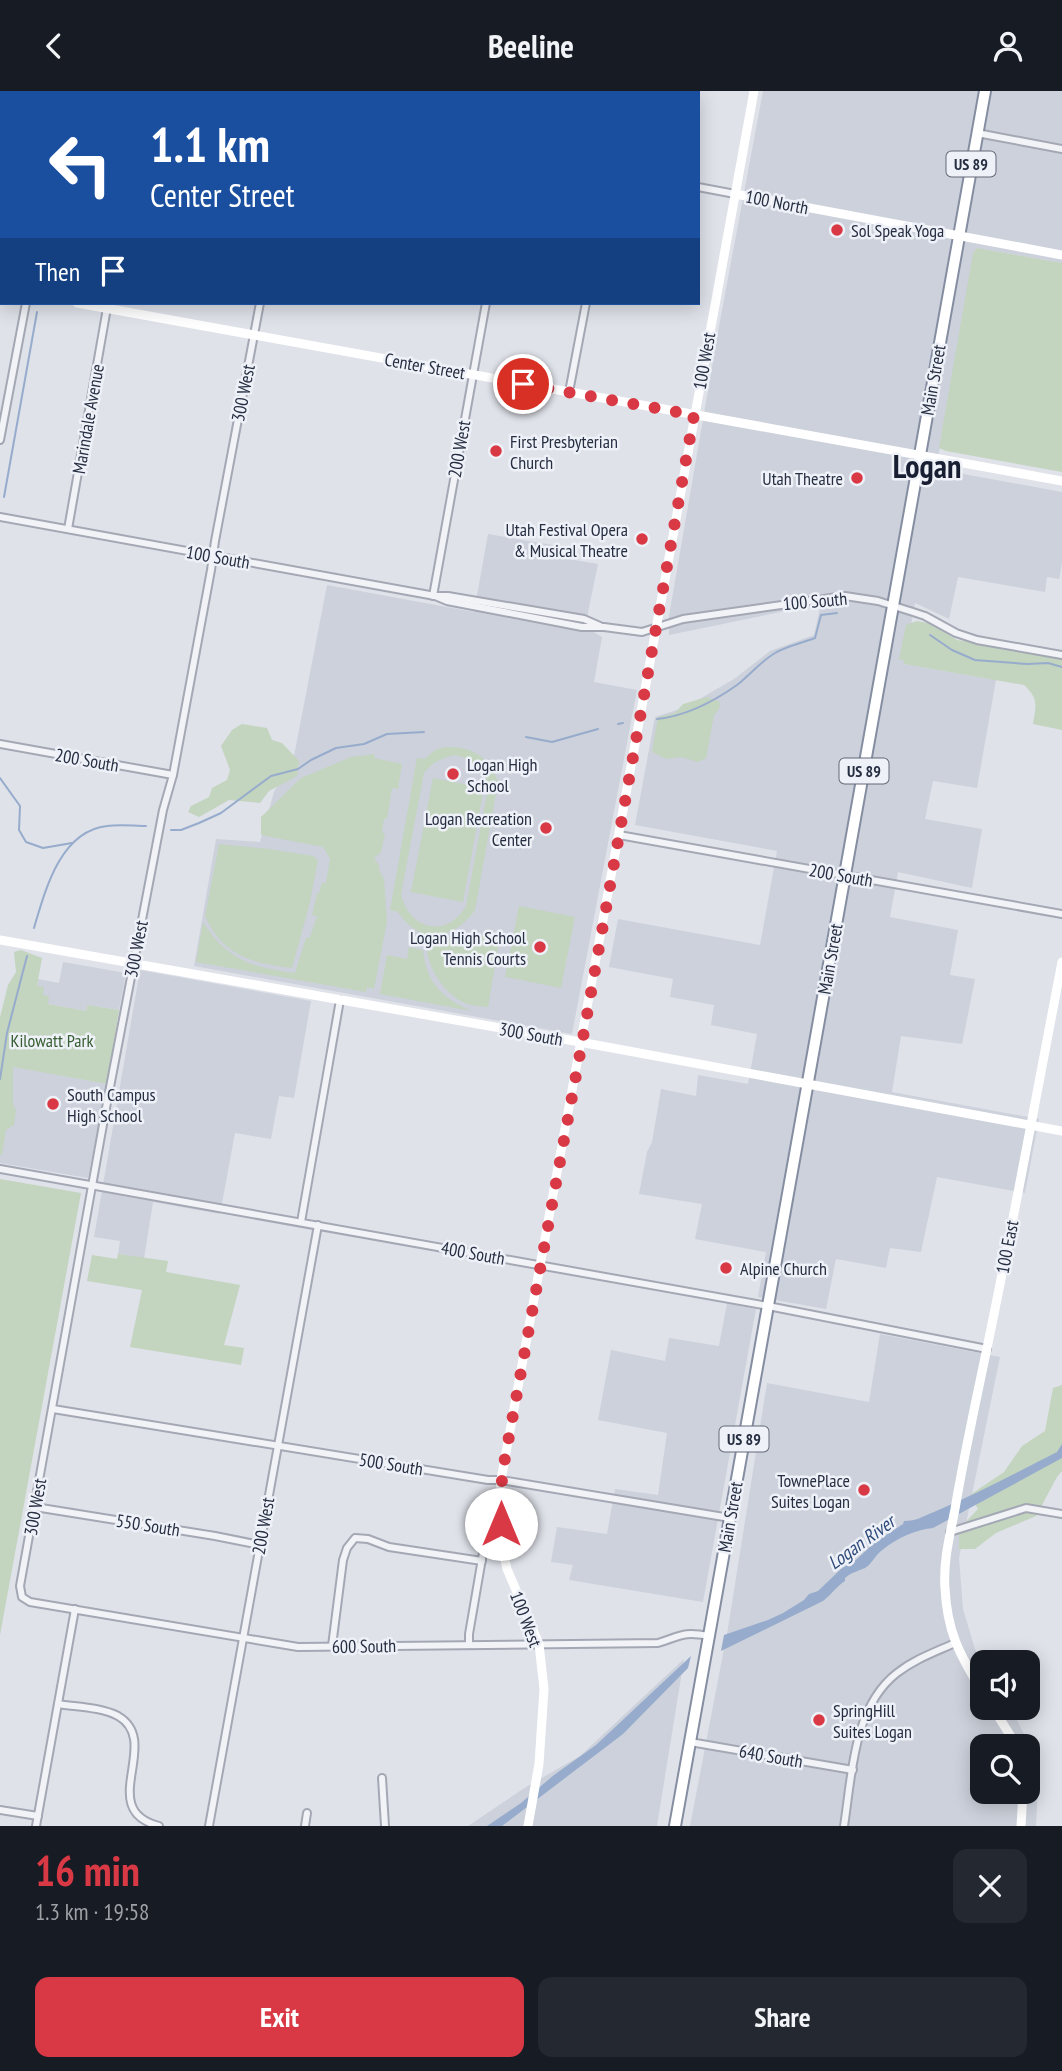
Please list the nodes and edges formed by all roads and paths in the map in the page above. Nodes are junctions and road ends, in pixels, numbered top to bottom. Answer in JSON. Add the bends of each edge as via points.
{"nodes":[{"id":1,"x":754,"y":91,"type":"edge"},
{"id":2,"x":985,"y":91,"type":"edge"},
{"id":3,"x":977,"y":133,"type":"junction"},
{"id":4,"x":1062,"y":149,"type":"edge"},
{"id":5,"x":700,"y":187,"type":"edge"},
{"id":6,"x":735,"y":194,"type":"junction"},
{"id":7,"x":958,"y":237,"type":"junction"},
{"id":8,"x":1062,"y":255,"type":"edge"},
{"id":9,"x":26,"y":305,"type":"edge"},
{"id":10,"x":89,"y":305,"type":"edge"},
{"id":11,"x":260,"y":305,"type":"edge"},
{"id":12,"x":486,"y":305,"type":"edge"},
{"id":13,"x":586,"y":305,"type":"edge"},
{"id":14,"x":107,"y":308,"type":"junction"},
{"id":15,"x":254,"y":335,"type":"junction"},
{"id":16,"x":473,"y":375,"type":"junction"},
{"id":17,"x":569,"y":392,"type":"junction"},
{"id":18,"x":694,"y":415,"type":"junction"},
{"id":19,"x":0,"y":440,"type":"edge"},
{"id":20,"x":920,"y":456,"type":"junction"},
{"id":21,"x":1062,"y":481,"type":"edge"},
{"id":22,"x":0,"y":517,"type":"edge"},
{"id":23,"x":68,"y":529,"type":"junction"},
{"id":24,"x":213,"y":556,"type":"junction"},
{"id":25,"x":434,"y":596,"type":"junction"},
{"id":26,"x":893,"y":605,"type":"junction"},
{"id":27,"x":656,"y":627,"type":"junction"},
{"id":28,"x":1062,"y":655,"type":"edge"},
{"id":29,"x":0,"y":744,"type":"edge"},
{"id":30,"x":173,"y":775,"type":"junction"},
{"id":31,"x":619,"y":835,"type":"junction"},
{"id":32,"x":845,"y":875,"type":"junction"},
{"id":33,"x":1062,"y":914,"type":"edge"},
{"id":34,"x":0,"y":940,"type":"edge"},
{"id":35,"x":1062,"y":962,"type":"edge"},
{"id":36,"x":134,"y":964,"type":"junction"},
{"id":37,"x":340,"y":1000,"type":"junction"},
{"id":38,"x":582,"y":1043,"type":"junction"},
{"id":39,"x":808,"y":1085,"type":"junction"},
{"id":40,"x":1030,"y":1125,"type":"junction"},
{"id":41,"x":1062,"y":1131,"type":"edge"},
{"id":42,"x":0,"y":1169,"type":"edge"},
{"id":43,"x":92,"y":1186,"type":"junction"},
{"id":44,"x":301,"y":1222,"type":"junction"},
{"id":45,"x":318,"y":1225,"type":"junction"},
{"id":46,"x":541,"y":1265,"type":"junction"},
{"id":47,"x":768,"y":1306,"type":"junction"},
{"id":48,"x":987,"y":1349,"type":"junction"},
{"id":49,"x":52,"y":1409,"type":"junction"},
{"id":50,"x":278,"y":1447,"type":"junction"},
{"id":51,"x":502,"y":1480,"type":"junction"},
{"id":52,"x":36,"y":1507,"type":"junction"},
{"id":53,"x":1062,"y":1514,"type":"edge"},
{"id":54,"x":730,"y":1518,"type":"junction"},
{"id":55,"x":950,"y":1532,"type":"junction"},
{"id":56,"x":260,"y":1545,"type":"junction"},
{"id":57,"x":484,"y":1546,"type":"dead end"},
{"id":58,"x":482,"y":1561,"type":"junction"},
{"id":59,"x":22,"y":1597,"type":"joint"},
{"id":60,"x":75,"y":1609,"type":"junction"},
{"id":61,"x":709,"y":1636,"type":"junction"},
{"id":62,"x":243,"y":1637,"type":"junction"},
{"id":63,"x":954,"y":1643,"type":"junction"},
{"id":64,"x":539,"y":1644,"type":"junction"},
{"id":65,"x":469,"y":1645,"type":"junction"},
{"id":66,"x":332,"y":1646,"type":"junction"},
{"id":67,"x":970,"y":1673,"type":"edge"},
{"id":68,"x":58,"y":1704,"type":"junction"},
{"id":69,"x":690,"y":1742,"type":"junction"},
{"id":70,"x":853,"y":1770,"type":"junction"},
{"id":71,"x":382,"y":1778,"type":"dead end"},
{"id":72,"x":1022,"y":1804,"type":"edge"},
{"id":73,"x":0,"y":1810,"type":"edge"},
{"id":74,"x":307,"y":1813,"type":"dead end"},
{"id":75,"x":38,"y":1816,"type":"junction"},
{"id":76,"x":36,"y":1826,"type":"edge"},
{"id":77,"x":159,"y":1826,"type":"edge"},
{"id":78,"x":209,"y":1826,"type":"edge"},
{"id":79,"x":305,"y":1826,"type":"edge"},
{"id":80,"x":385,"y":1826,"type":"edge"},
{"id":81,"x":528,"y":1826,"type":"edge"},
{"id":82,"x":675,"y":1826,"type":"edge"},
{"id":83,"x":844,"y":1826,"type":"edge"},
{"id":84,"x":1021,"y":1826,"type":"edge"}],
"edges":[{"from":1,"to":6,"type":"street","name":"100 West"},
{"from":2,"to":3,"type":"highway","name":"Main Street","number":"US 89"},
{"from":3,"to":4,"type":"street"},
{"from":3,"to":7,"type":"highway","name":"Main Street","number":"US 89"},
{"from":5,"to":6,"type":"street","name":"100 North"},
{"from":6,"to":7,"type":"street","name":"100 North"},
{"from":6,"to":18,"type":"street","name":"100 West"},
{"from":7,"to":8,"type":"street","name":"100 North"},
{"from":7,"to":20,"type":"highway","name":"Main Street","number":"US 89"},
{"from":9,"to":19,"type":"street"},
{"from":10,"to":14,"type":"street","name":"Center Street"},
{"from":11,"to":15,"type":"street","name":"300 West"},
{"from":12,"to":16,"type":"street","name":"200 West"},
{"from":13,"to":17,"type":"street"},
{"from":14,"to":15,"type":"street","name":"Center Street"},
{"from":14,"to":23,"type":"street","name":"Marindale Avenue"},
{"from":15,"to":16,"type":"street","name":"Center Street"},
{"from":15,"to":24,"type":"street","name":"300 West"},
{"from":16,"to":17,"type":"street","name":"Center Street"},
{"from":16,"to":25,"type":"street","name":"200 West"},
{"from":17,"to":18,"type":"street","name":"Center Street"},
{"from":18,"to":20,"type":"street","name":"Center Street"},
{"from":18,"to":27,"type":"street","name":"100 West"},
{"from":20,"to":21,"type":"street","name":"Center Street"},
{"from":20,"to":26,"type":"highway","name":"Main Street","number":"US 89"},
{"from":22,"to":23,"type":"street","name":"100 South"},
{"from":23,"to":24,"type":"street","name":"100 South"},
{"from":24,"to":25,"type":"street","name":"100 South"},
{"from":24,"to":30,"type":"street","name":"300 West"},
{"from":25,"to":27,"type":"street","name":"100 South","via":[[584,619],[634,632]]},
{"from":26,"to":27,"type":"street","name":"100 South","via":[[834,596]]},
{"from":26,"to":28,"type":"street","name":"100 South","via":[[977,640]]},
{"from":26,"to":32,"type":"highway","name":"Main Street","number":"US 89"},
{"from":27,"to":31,"type":"street","name":"100 West"},
{"from":29,"to":30,"type":"street","name":"200 South"},
{"from":30,"to":36,"type":"street","name":"300 West"},
{"from":31,"to":32,"type":"street","name":"200 South"},
{"from":31,"to":38,"type":"street","name":"100 West"},
{"from":32,"to":33,"type":"street","name":"200 South"},
{"from":32,"to":39,"type":"highway","name":"Main Street","number":"US 89"},
{"from":34,"to":36,"type":"street","name":"300 South"},
{"from":35,"to":40,"type":"street","name":"100 East"},
{"from":36,"to":37,"type":"street","name":"300 South"},
{"from":36,"to":43,"type":"street","name":"300 West"},
{"from":37,"to":38,"type":"street","name":"300 South"},
{"from":37,"to":44,"type":"street"},
{"from":38,"to":39,"type":"street","name":"300 South"},
{"from":38,"to":46,"type":"street","name":"100 West"},
{"from":39,"to":40,"type":"street","name":"300 South"},
{"from":39,"to":47,"type":"highway","name":"Main Street","number":"US 89"},
{"from":40,"to":41,"type":"street","name":"300 South"},
{"from":40,"to":48,"type":"street","name":"100 East"},
{"from":42,"to":43,"type":"street","name":"400 South"},
{"from":43,"to":44,"type":"street","name":"400 South"},
{"from":43,"to":49,"type":"street","name":"300 West"},
{"from":44,"to":45,"type":"street","name":"400 South"},
{"from":45,"to":46,"type":"street","name":"400 South"},
{"from":45,"to":50,"type":"street","name":"200 West"},
{"from":46,"to":47,"type":"street","name":"400 South"},
{"from":46,"to":51,"type":"street","name":"100 West"},
{"from":47,"to":48,"type":"street","name":"400 South"},
{"from":47,"to":54,"type":"highway","name":"Main Street","number":"US 89"},
{"from":48,"to":55,"type":"street","name":"100 East"},
{"from":49,"to":50,"type":"street","name":"500 South"},
{"from":49,"to":52,"type":"street","name":"300 West"},
{"from":50,"to":51,"type":"street","name":"500 South"},
{"from":50,"to":56,"type":"street","name":"200 West"},
{"from":51,"to":54,"type":"street","name":"500 South"},
{"from":51,"to":64,"type":"street","name":"100 West","via":[[502,1546],[507,1569]]},
{"from":52,"to":56,"type":"street","name":"550 South"},
{"from":52,"to":59,"type":"street","name":"300 West","via":[[20,1586]]},
{"from":53,"to":55,"type":"street","via":[[1026,1508]]},
{"from":54,"to":61,"type":"highway","name":"Main Street","number":"US 89"},
{"from":55,"to":63,"type":"street","name":"100 East","via":[[945,1585]]},
{"from":56,"to":62,"type":"street","name":"200 West"},
{"from":57,"to":58,"type":"street"},
{"from":58,"to":65,"type":"street"},
{"from":58,"to":66,"type":"street","via":[[355,1538],[344,1560]]},
{"from":59,"to":60,"type":"street","name":"600 South"},
{"from":60,"to":62,"type":"street","name":"600 South"},
{"from":60,"to":68,"type":"street"},
{"from":61,"to":64,"type":"street","name":"600 South","via":[[682,1634],[657,1643]]},
{"from":61,"to":69,"type":"highway","name":"Main Street","number":"US 89"},
{"from":62,"to":66,"type":"street","name":"600 South","via":[[298,1647]]},
{"from":62,"to":78,"type":"street","name":"200 West"},
{"from":63,"to":67,"type":"street","name":"100 East"},
{"from":63,"to":70,"type":"street","via":[[904,1668],[883,1686],[861,1730]]},
{"from":64,"to":65,"type":"street","name":"600 South"},
{"from":64,"to":81,"type":"street","name":"100 West","via":[[544,1700]]},
{"from":65,"to":66,"type":"street","name":"600 South"},
{"from":68,"to":75,"type":"street"},
{"from":68,"to":77,"type":"street","via":[[105,1712],[124,1721],[136,1744],[128,1790],[132,1806],[138,1816]]},
{"from":69,"to":70,"type":"street","name":"640 South"},
{"from":69,"to":82,"type":"highway","name":"Main Street","number":"US 89"},
{"from":70,"to":83,"type":"street"},
{"from":71,"to":80,"type":"street"},
{"from":72,"to":84,"type":"street"},
{"from":73,"to":75,"type":"street"},
{"from":74,"to":79,"type":"street"},
{"from":75,"to":76,"type":"street"}]}
